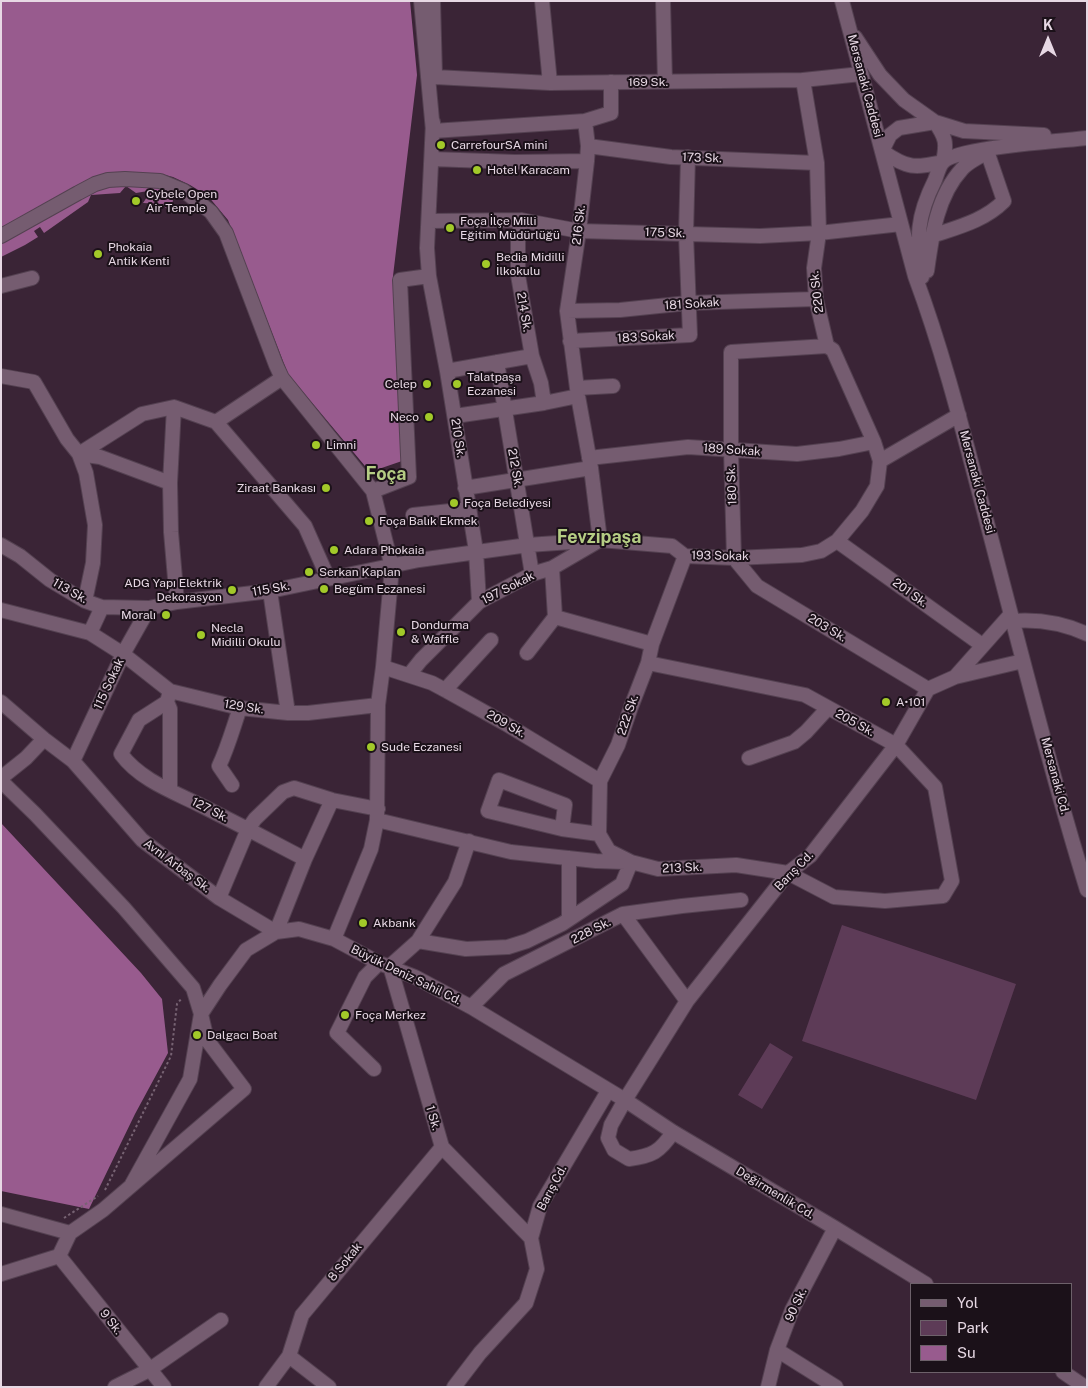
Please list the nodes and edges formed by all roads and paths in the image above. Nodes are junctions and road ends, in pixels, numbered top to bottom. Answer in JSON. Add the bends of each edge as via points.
{"nodes":[{"id":1,"x":421,"y":1,"type":"edge"},
{"id":2,"x":433,"y":1,"type":"edge"},
{"id":3,"x":542,"y":1,"type":"edge"},
{"id":4,"x":663,"y":1,"type":"edge"},
{"id":5,"x":842,"y":1,"type":"edge"},
{"id":6,"x":848,"y":26,"type":"junction"},
{"id":7,"x":861,"y":74,"type":"junction"},
{"id":8,"x":436,"y":77,"type":"junction"},
{"id":9,"x":803,"y":80,"type":"junction"},
{"id":10,"x":612,"y":82,"type":"junction"},
{"id":11,"x":665,"y":82,"type":"junction"},
{"id":12,"x":550,"y":83,"type":"junction"},
{"id":13,"x":586,"y":121,"type":"junction"},
{"id":14,"x":936,"y":122,"type":"junction"},
{"id":15,"x":433,"y":131,"type":"junction"},
{"id":16,"x":1087,"y":138,"type":"edge"},
{"id":17,"x":588,"y":146,"type":"junction"},
{"id":18,"x":990,"y":149,"type":"junction"},
{"id":19,"x":882,"y":151,"type":"junction"},
{"id":20,"x":688,"y":158,"type":"junction"},
{"id":21,"x":432,"y":160,"type":"junction"},
{"id":22,"x":587,"y":161,"type":"junction"},
{"id":23,"x":944,"y":162,"type":"junction"},
{"id":24,"x":817,"y":163,"type":"junction"},
{"id":25,"x":429,"y":220,"type":"junction"},
{"id":26,"x":521,"y":220,"type":"junction"},
{"id":27,"x":901,"y":224,"type":"junction"},
{"id":28,"x":579,"y":230,"type":"junction"},
{"id":29,"x":819,"y":233,"type":"junction"},
{"id":30,"x":686,"y":234,"type":"junction"},
{"id":31,"x":1,"y":236,"type":"edge"},
{"id":32,"x":932,"y":236,"type":"junction"},
{"id":33,"x":429,"y":276,"type":"junction"},
{"id":34,"x":32,"y":278,"type":"dead end"},
{"id":35,"x":1,"y":286,"type":"edge"},
{"id":36,"x":816,"y":299,"type":"junction"},
{"id":37,"x":688,"y":304,"type":"junction"},
{"id":38,"x":926,"y":305,"type":"junction"},
{"id":39,"x":567,"y":311,"type":"junction"},
{"id":40,"x":570,"y":341,"type":"junction"},
{"id":41,"x":827,"y":346,"type":"junction"},
{"id":42,"x":532,"y":356,"type":"junction"},
{"id":43,"x":496,"y":362,"type":"junction"},
{"id":44,"x":447,"y":370,"type":"junction"},
{"id":45,"x":1,"y":376,"type":"edge"},
{"id":46,"x":282,"y":378,"type":"junction"},
{"id":47,"x":613,"y":386,"type":"dead end"},
{"id":48,"x":577,"y":392,"type":"junction"},
{"id":49,"x":544,"y":403,"type":"junction"},
{"id":50,"x":174,"y":407,"type":"junction"},
{"id":51,"x":504,"y":408,"type":"junction"},
{"id":52,"x":454,"y":416,"type":"junction"},
{"id":53,"x":959,"y":416,"type":"junction"},
{"id":54,"x":216,"y":422,"type":"junction"},
{"id":55,"x":874,"y":442,"type":"junction"},
{"id":56,"x":731,"y":450,"type":"junction"},
{"id":57,"x":79,"y":454,"type":"junction"},
{"id":58,"x":880,"y":461,"type":"junction"},
{"id":59,"x":590,"y":463,"type":"junction"},
{"id":60,"x":517,"y":479,"type":"junction"},
{"id":61,"x":170,"y":483,"type":"junction"},
{"id":62,"x":465,"y":488,"type":"junction"},
{"id":63,"x":373,"y":491,"type":"junction"},
{"id":64,"x":469,"y":509,"type":"junction"},
{"id":65,"x":413,"y":515,"type":"dead end"},
{"id":66,"x":600,"y":540,"type":"junction"},
{"id":67,"x":837,"y":541,"type":"junction"},
{"id":68,"x":1,"y":545,"type":"edge"},
{"id":69,"x":528,"y":545,"type":"junction"},
{"id":70,"x":476,"y":551,"type":"junction"},
{"id":71,"x":686,"y":556,"type":"junction"},
{"id":72,"x":734,"y":558,"type":"junction"},
{"id":73,"x":392,"y":567,"type":"junction"},
{"id":74,"x":552,"y":568,"type":"junction"},
{"id":75,"x":532,"y":574,"type":"junction"},
{"id":76,"x":328,"y":578,"type":"junction"},
{"id":77,"x":270,"y":591,"type":"junction"},
{"id":78,"x":85,"y":601,"type":"junction"},
{"id":79,"x":177,"y":602,"type":"junction"},
{"id":80,"x":479,"y":602,"type":"junction"},
{"id":81,"x":102,"y":607,"type":"junction"},
{"id":82,"x":149,"y":608,"type":"junction"},
{"id":83,"x":1,"y":610,"type":"edge"},
{"id":84,"x":555,"y":617,"type":"junction"},
{"id":85,"x":1012,"y":618,"type":"junction"},
{"id":86,"x":90,"y":633,"type":"junction"},
{"id":87,"x":1087,"y":634,"type":"edge"},
{"id":88,"x":491,"y":640,"type":"dead end"},
{"id":89,"x":652,"y":644,"type":"junction"},
{"id":90,"x":982,"y":645,"type":"junction"},
{"id":91,"x":527,"y":653,"type":"dead end"},
{"id":92,"x":124,"y":654,"type":"junction"},
{"id":93,"x":1024,"y":661,"type":"junction"},
{"id":94,"x":648,"y":663,"type":"junction"},
{"id":95,"x":383,"y":667,"type":"junction"},
{"id":96,"x":409,"y":675,"type":"junction"},
{"id":97,"x":955,"y":677,"type":"junction"},
{"id":98,"x":928,"y":689,"type":"junction"},
{"id":99,"x":445,"y":690,"type":"junction"},
{"id":100,"x":168,"y":697,"type":"junction"},
{"id":101,"x":1,"y":702,"type":"edge"},
{"id":102,"x":378,"y":705,"type":"junction"},
{"id":103,"x":240,"y":708,"type":"junction"},
{"id":104,"x":828,"y":708,"type":"junction"},
{"id":105,"x":288,"y":713,"type":"junction"},
{"id":106,"x":44,"y":739,"type":"junction"},
{"id":107,"x":896,"y":745,"type":"junction"},
{"id":108,"x":749,"y":758,"type":"dead end"},
{"id":109,"x":73,"y":762,"type":"junction"},
{"id":110,"x":1,"y":779,"type":"edge"},
{"id":111,"x":600,"y":781,"type":"junction"},
{"id":112,"x":232,"y":785,"type":"dead end"},
{"id":113,"x":170,"y":790,"type":"junction"},
{"id":114,"x":332,"y":800,"type":"junction"},
{"id":115,"x":377,"y":814,"type":"junction"},
{"id":116,"x":248,"y":829,"type":"junction"},
{"id":117,"x":562,"y":829,"type":"junction"},
{"id":118,"x":599,"y":834,"type":"junction"},
{"id":119,"x":469,"y":841,"type":"junction"},
{"id":120,"x":570,"y":858,"type":"junction"},
{"id":121,"x":305,"y":859,"type":"junction"},
{"id":122,"x":631,"y":862,"type":"junction"},
{"id":123,"x":788,"y":873,"type":"junction"},
{"id":124,"x":1087,"y":890,"type":"edge"},
{"id":125,"x":943,"y":896,"type":"joint"},
{"id":126,"x":219,"y":898,"type":"junction"},
{"id":127,"x":741,"y":900,"type":"dead end"},
{"id":128,"x":623,"y":914,"type":"junction"},
{"id":129,"x":569,"y":919,"type":"junction"},
{"id":130,"x":276,"y":932,"type":"junction"},
{"id":131,"x":334,"y":939,"type":"junction"},
{"id":132,"x":418,"y":941,"type":"junction"},
{"id":133,"x":385,"y":965,"type":"junction"},
{"id":134,"x":193,"y":988,"type":"junction"},
{"id":135,"x":687,"y":1001,"type":"junction"},
{"id":136,"x":471,"y":1007,"type":"junction"},
{"id":137,"x":201,"y":1014,"type":"junction"},
{"id":138,"x":374,"y":1069,"type":"dead end"},
{"id":139,"x":608,"y":1091,"type":"junction"},
{"id":140,"x":625,"y":1100,"type":"junction"},
{"id":141,"x":673,"y":1132,"type":"junction"},
{"id":142,"x":442,"y":1147,"type":"junction"},
{"id":143,"x":132,"y":1184,"type":"junction"},
{"id":144,"x":1,"y":1214,"type":"edge"},
{"id":145,"x":834,"y":1228,"type":"junction"},
{"id":146,"x":70,"y":1233,"type":"junction"},
{"id":147,"x":531,"y":1238,"type":"junction"},
{"id":148,"x":59,"y":1256,"type":"junction"},
{"id":149,"x":1,"y":1274,"type":"edge"},
{"id":150,"x":924,"y":1283,"type":"edge"},
{"id":151,"x":221,"y":1320,"type":"dead end"},
{"id":152,"x":777,"y":1350,"type":"junction"},
{"id":153,"x":289,"y":1356,"type":"junction"},
{"id":154,"x":149,"y":1370,"type":"junction"},
{"id":155,"x":1063,"y":1373,"type":"edge"},
{"id":156,"x":115,"y":1387,"type":"edge"},
{"id":157,"x":164,"y":1387,"type":"edge"},
{"id":158,"x":266,"y":1387,"type":"edge"},
{"id":159,"x":329,"y":1387,"type":"edge"},
{"id":160,"x":454,"y":1387,"type":"edge"},
{"id":161,"x":768,"y":1387,"type":"edge"},
{"id":162,"x":836,"y":1387,"type":"edge"},
{"id":163,"x":1084,"y":1387,"type":"edge"}],
"edges":[{"from":1,"to":15,"type":"street"},
{"from":2,"to":8,"type":"street"},
{"from":3,"to":12,"type":"street"},
{"from":4,"to":11,"type":"street"},
{"from":5,"to":6,"type":"street"},
{"from":6,"to":7,"type":"street","name":"Mersanaki Caddesi"},
{"from":6,"to":14,"type":"street","name":"Mersanaki Caddesi","via":[[880,75],[904,100]]},
{"from":7,"to":9,"type":"street","name":"169 Sk."},
{"from":7,"to":19,"type":"street","name":"Mersanaki Caddesi"},
{"from":8,"to":12,"type":"street","name":"169 Sk."},
{"from":8,"to":15,"type":"street"},
{"from":9,"to":11,"type":"street","name":"169 Sk."},
{"from":9,"to":24,"type":"street","name":"220 Sk."},
{"from":10,"to":11,"type":"street","name":"169 Sk."},
{"from":10,"to":12,"type":"street","name":"169 Sk."},
{"from":10,"to":13,"type":"street","via":[[611,113]]},
{"from":13,"to":15,"type":"street"},
{"from":13,"to":17,"type":"street","name":"216 Sk."},
{"from":14,"to":16,"type":"street","name":"Mersanaki Caddesi","via":[[989,133]]},
{"from":14,"to":19,"type":"street","via":[[899,128],[890,135]]},
{"from":14,"to":23,"type":"street","via":[[947,145]]},
{"from":15,"to":21,"type":"street","name":"210 Sk."},
{"from":16,"to":18,"type":"street","name":"Mersanaki Caddesi"},
{"from":17,"to":20,"type":"street","name":"173 Sk."},
{"from":17,"to":22,"type":"street","name":"216 Sk."},
{"from":18,"to":23,"type":"street","name":"Mersanaki Caddesi","via":[[956,156]]},
{"from":18,"to":32,"type":"street","via":[[964,167],[948,186]]},
{"from":18,"to":32,"type":"street","via":[[1004,202],[994,212],[978,220]]},
{"from":19,"to":23,"type":"street","via":[[911,167]]},
{"from":19,"to":27,"type":"street","name":"Mersanaki Caddesi"},
{"from":20,"to":24,"type":"street","name":"173 Sk."},
{"from":20,"to":30,"type":"street"},
{"from":21,"to":22,"type":"street"},
{"from":21,"to":25,"type":"street","name":"210 Sk."},
{"from":22,"to":28,"type":"street","name":"216 Sk."},
{"from":23,"to":38,"type":"street","name":"Mersanaki Caddesi","via":[[926,197],[919,220]]},
{"from":24,"to":29,"type":"street","name":"220 Sk."},
{"from":25,"to":26,"type":"street","name":"175 Sk."},
{"from":25,"to":33,"type":"street","name":"210 Sk."},
{"from":26,"to":28,"type":"street","name":"175 Sk."},
{"from":26,"to":42,"type":"street","name":"214 Sk.","via":[[518,275]]},
{"from":27,"to":29,"type":"street","name":"175 Sk."},
{"from":27,"to":38,"type":"street","name":"Mersanaki Caddesi"},
{"from":28,"to":30,"type":"street","name":"175 Sk."},
{"from":28,"to":39,"type":"street","name":"216 Sk."},
{"from":29,"to":30,"type":"street","name":"175 Sk.","via":[[760,236]]},
{"from":29,"to":36,"type":"street","name":"220 Sk.","via":[[814,268]]},
{"from":30,"to":37,"type":"street"},
{"from":31,"to":46,"type":"street","via":[[108,180],[160,181],[184,191],[212,212],[226,233]]},
{"from":32,"to":38,"type":"street"},
{"from":33,"to":44,"type":"street","name":"210 Sk."},
{"from":33,"to":63,"type":"street","via":[[400,280],[409,477]]},
{"from":34,"to":35,"type":"street"},
{"from":36,"to":37,"type":"street","name":"181 Sokak"},
{"from":36,"to":41,"type":"street","name":"220 Sk."},
{"from":37,"to":39,"type":"street","name":"181 Sokak"},
{"from":37,"to":40,"type":"street","name":"183 Sokak","via":[[690,335]]},
{"from":38,"to":53,"type":"street","name":"Mersanaki Caddesi"},
{"from":39,"to":40,"type":"street","name":"216 Sk."},
{"from":40,"to":48,"type":"street","name":"216 Sk."},
{"from":41,"to":55,"type":"street","name":"220 Sk.","via":[[833,350]]},
{"from":41,"to":56,"type":"street","name":"180 Sk.","via":[[731,352]]},
{"from":42,"to":43,"type":"street"},
{"from":42,"to":49,"type":"street","name":"214 Sk."},
{"from":43,"to":44,"type":"street"},
{"from":43,"to":51,"type":"street","name":"212 Sk."},
{"from":44,"to":52,"type":"street","name":"210 Sk."},
{"from":45,"to":57,"type":"street","via":[[34,382]]},
{"from":46,"to":54,"type":"street"},
{"from":46,"to":63,"type":"street"},
{"from":47,"to":48,"type":"street"},
{"from":48,"to":49,"type":"street"},
{"from":48,"to":59,"type":"street","name":"216 Sk."},
{"from":49,"to":51,"type":"street"},
{"from":50,"to":54,"type":"street"},
{"from":50,"to":57,"type":"street","via":[[142,414]]},
{"from":50,"to":61,"type":"street"},
{"from":51,"to":52,"type":"street"},
{"from":51,"to":60,"type":"street","name":"212 Sk."},
{"from":52,"to":62,"type":"street","name":"210 Sk."},
{"from":53,"to":58,"type":"street"},
{"from":53,"to":85,"type":"street","name":"Mersanaki Caddesi"},
{"from":54,"to":76,"type":"street","via":[[306,526]]},
{"from":55,"to":56,"type":"street","name":"189 Sokak","via":[[797,454]]},
{"from":55,"to":58,"type":"street","name":"220 Sk."},
{"from":56,"to":59,"type":"street","name":"189 Sokak","via":[[688,447]]},
{"from":56,"to":72,"type":"street","name":"180 Sk."},
{"from":57,"to":61,"type":"street","via":[[100,457]]},
{"from":57,"to":78,"type":"street","via":[[86,473],[95,525],[93,563]]},
{"from":58,"to":67,"type":"street","name":"193 Sokak","via":[[877,486],[862,511]]},
{"from":59,"to":60,"type":"street","name":"189 Sokak"},
{"from":59,"to":66,"type":"street","name":"216 Sk."},
{"from":60,"to":62,"type":"street","name":"189 Sokak"},
{"from":60,"to":69,"type":"street","name":"212 Sk."},
{"from":61,"to":79,"type":"street"},
{"from":62,"to":64,"type":"street","name":"210 Sk."},
{"from":63,"to":73,"type":"street"},
{"from":64,"to":65,"type":"street"},
{"from":64,"to":70,"type":"street","name":"210 Sk."},
{"from":66,"to":69,"type":"street","name":"193 Sokak"},
{"from":66,"to":71,"type":"street","name":"193 Sokak","via":[[672,546]]},
{"from":66,"to":74,"type":"street","name":"197 Sokak"},
{"from":67,"to":72,"type":"street","name":"193 Sokak","via":[[820,551],[802,555]]},
{"from":67,"to":90,"type":"street","name":"201 Sk."},
{"from":68,"to":78,"type":"street","name":"113 Sk."},
{"from":69,"to":70,"type":"street","name":"193 Sokak"},
{"from":69,"to":75,"type":"street","name":"212 Sk."},
{"from":70,"to":73,"type":"street","name":"193 Sokak"},
{"from":70,"to":80,"type":"street","name":"210 Sk."},
{"from":71,"to":72,"type":"street","name":"193 Sokak"},
{"from":71,"to":89,"type":"street","name":"222 Sk."},
{"from":72,"to":98,"type":"street","name":"203 Sk.","via":[[757,586]]},
{"from":73,"to":76,"type":"street","name":"115 Sk."},
{"from":73,"to":95,"type":"street"},
{"from":74,"to":75,"type":"street","name":"197 Sokak"},
{"from":74,"to":84,"type":"street"},
{"from":75,"to":80,"type":"street","name":"197 Sokak"},
{"from":76,"to":77,"type":"street","name":"115 Sk."},
{"from":77,"to":79,"type":"street","name":"115 Sk."},
{"from":77,"to":105,"type":"street"},
{"from":78,"to":81,"type":"street","name":"113 Sk."},
{"from":79,"to":82,"type":"street","name":"115 Sk."},
{"from":80,"to":96,"type":"street","name":"197 Sokak"},
{"from":81,"to":82,"type":"street","name":"113 Sk."},
{"from":81,"to":86,"type":"street"},
{"from":82,"to":92,"type":"street","name":"115 Sokak"},
{"from":83,"to":86,"type":"street","name":"129 Sk."},
{"from":84,"to":89,"type":"street"},
{"from":84,"to":91,"type":"street"},
{"from":85,"to":87,"type":"street","via":[[1070,626]]},
{"from":85,"to":90,"type":"street"},
{"from":85,"to":93,"type":"street","name":"Mersanaki Caddesi"},
{"from":86,"to":92,"type":"street","name":"129 Sk."},
{"from":88,"to":99,"type":"street"},
{"from":89,"to":94,"type":"street","name":"222 Sk."},
{"from":90,"to":97,"type":"street"},
{"from":92,"to":100,"type":"street","name":"129 Sk."},
{"from":92,"to":109,"type":"street","name":"115 Sokak"},
{"from":93,"to":97,"type":"street"},
{"from":93,"to":124,"type":"street","name":"Mersanaki Cd."},
{"from":94,"to":104,"type":"street","name":"205 Sk.","via":[[805,695]]},
{"from":94,"to":111,"type":"street","name":"222 Sk.","via":[[618,745]]},
{"from":95,"to":96,"type":"street","name":"209 Sk."},
{"from":95,"to":102,"type":"street"},
{"from":96,"to":99,"type":"street","name":"209 Sk."},
{"from":97,"to":98,"type":"street"},
{"from":98,"to":107,"type":"street","name":"Barış Cd."},
{"from":99,"to":111,"type":"street","name":"209 Sk."},
{"from":100,"to":103,"type":"street","name":"129 Sk."},
{"from":100,"to":113,"type":"street"},
{"from":100,"to":113,"type":"street","name":"127 Sk.","via":[[139,720],[121,754],[139,772]]},
{"from":101,"to":106,"type":"street","name":"Avni Arbaş Sk."},
{"from":102,"to":105,"type":"street","name":"129 Sk."},
{"from":102,"to":115,"type":"street"},
{"from":103,"to":105,"type":"street","name":"129 Sk."},
{"from":103,"to":112,"type":"street","via":[[220,766]]},
{"from":104,"to":107,"type":"street","name":"205 Sk."},
{"from":104,"to":108,"type":"street","via":[[794,742]]},
{"from":106,"to":109,"type":"street","name":"Avni Arbaş Sk."},
{"from":106,"to":110,"type":"street"},
{"from":107,"to":123,"type":"street","name":"Barış Cd.","via":[[810,856]]},
{"from":107,"to":125,"type":"street","name":"205 Sk.","via":[[935,787],[952,881]]},
{"from":109,"to":126,"type":"street","name":"Avni Arbaş Sk.","via":[[142,840]]},
{"from":110,"to":134,"type":"street","via":[[124,908]]},
{"from":111,"to":118,"type":"street","name":"222 Sk."},
{"from":113,"to":116,"type":"street","name":"127 Sk."},
{"from":114,"to":115,"type":"street"},
{"from":114,"to":116,"type":"street","via":[[294,788],[283,792]]},
{"from":114,"to":121,"type":"street"},
{"from":115,"to":119,"type":"street"},
{"from":115,"to":131,"type":"street","via":[[371,849]]},
{"from":116,"to":121,"type":"street","name":"127 Sk."},
{"from":116,"to":126,"type":"street"},
{"from":117,"to":117,"type":"street","via":[[488,811],[499,780],[565,806]]},
{"from":117,"to":118,"type":"street"},
{"from":118,"to":122,"type":"street","via":[[609,851]]},
{"from":119,"to":120,"type":"street","via":[[511,852]]},
{"from":119,"to":132,"type":"street","via":[[455,882]]},
{"from":120,"to":122,"type":"street"},
{"from":120,"to":129,"type":"street"},
{"from":121,"to":130,"type":"street"},
{"from":122,"to":123,"type":"street","name":"213 Sk.","via":[[658,869],[736,865]]},
{"from":122,"to":129,"type":"street","via":[[622,884]]},
{"from":123,"to":125,"type":"street","name":"213 Sk.","via":[[834,897],[885,901]]},
{"from":123,"to":135,"type":"street","name":"Barış Cd."},
{"from":126,"to":130,"type":"street","name":"Avni Arbaş Sk."},
{"from":127,"to":128,"type":"street"},
{"from":128,"to":135,"type":"street","name":"228 Sk."},
{"from":128,"to":136,"type":"street","name":"228 Sk.","via":[[504,974]]},
{"from":129,"to":132,"type":"street","via":[[542,935],[508,947],[466,949]]},
{"from":130,"to":131,"type":"street","name":"Büyük Deniz Sahil Cd.","via":[[300,929]]},
{"from":130,"to":137,"type":"street","name":"Büyük Deniz Sahil Cd.","via":[[246,950]]},
{"from":131,"to":133,"type":"street","name":"Büyük Deniz Sahil Cd."},
{"from":132,"to":133,"type":"street"},
{"from":133,"to":136,"type":"street","name":"Büyük Deniz Sahil Cd."},
{"from":133,"to":138,"type":"street","via":[[365,976],[337,1033]]},
{"from":133,"to":142,"type":"street","name":"1 Sk."},
{"from":134,"to":137,"type":"street"},
{"from":134,"to":146,"type":"path","via":[[177,1004],[172,1056],[105,1191],[61,1220]]},
{"from":135,"to":140,"type":"street","name":"Barış Cd."},
{"from":136,"to":139,"type":"street","name":"Büyük Deniz Sahil Cd."},
{"from":137,"to":143,"type":"street","name":"Büyük Deniz Sahil Cd.","via":[[190,1079]]},
{"from":137,"to":143,"type":"street","name":"Büyük Deniz Sahil Cd.","via":[[207,1040],[244,1089]]},
{"from":139,"to":140,"type":"street","name":"Büyük Deniz Sahil Cd."},
{"from":139,"to":147,"type":"street","name":"Barış Cd.","via":[[540,1206]]},
{"from":140,"to":141,"type":"street","name":"Değirmenlik Cd."},
{"from":140,"to":141,"type":"street","name":"Barış Cd.","via":[[610,1125],[608,1138],[614,1150],[629,1159],[644,1157],[656,1152]]},
{"from":141,"to":145,"type":"street","name":"Değirmenlik Cd."},
{"from":142,"to":147,"type":"street","name":"1 Sk."},
{"from":142,"to":153,"type":"street","name":"8 Sokak","via":[[302,1315]]},
{"from":143,"to":146,"type":"street","name":"Büyük Deniz Sahil Cd."},
{"from":144,"to":146,"type":"street"},
{"from":145,"to":150,"type":"street","name":"Değirmenlik Cd."},
{"from":145,"to":152,"type":"street","name":"90 Sk.","via":[[792,1310]]},
{"from":146,"to":148,"type":"street"},
{"from":147,"to":160,"type":"street","name":"Barış Cd.","via":[[537,1268],[526,1303]]},
{"from":148,"to":149,"type":"street"},
{"from":148,"to":154,"type":"street","name":"9 Sk."},
{"from":151,"to":154,"type":"street"},
{"from":152,"to":161,"type":"street","name":"90 Sk."},
{"from":152,"to":162,"type":"street"},
{"from":153,"to":158,"type":"street","name":"8 Sokak"},
{"from":153,"to":159,"type":"street"},
{"from":154,"to":156,"type":"street"},
{"from":154,"to":157,"type":"street","name":"9 Sk."},
{"from":155,"to":163,"type":"street"}]}
